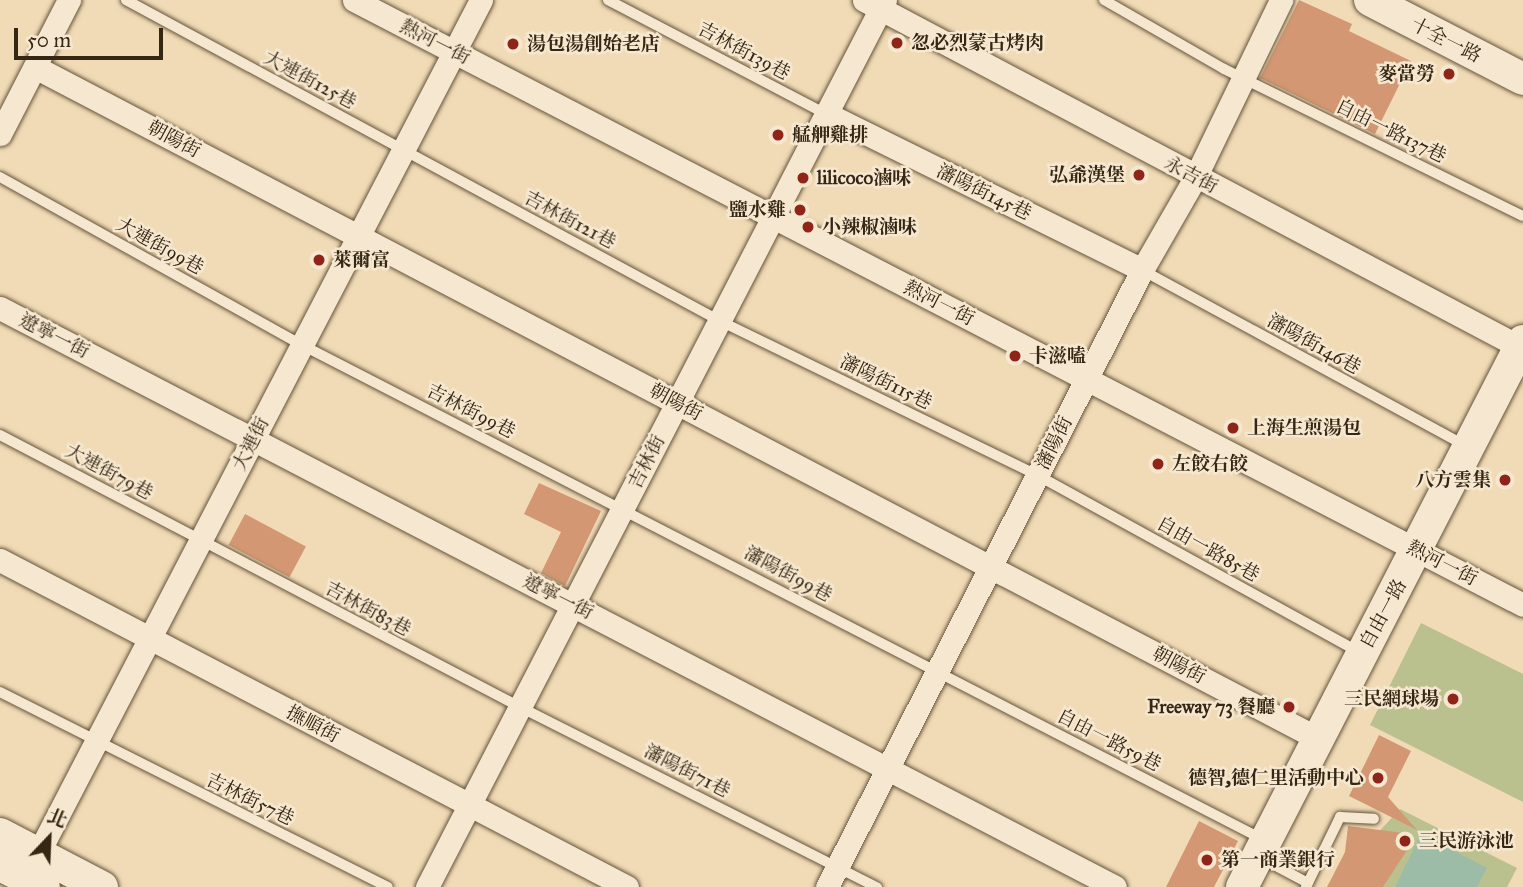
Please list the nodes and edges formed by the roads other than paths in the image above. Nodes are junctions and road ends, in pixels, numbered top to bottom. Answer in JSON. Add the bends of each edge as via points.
{"nodes":[{"id":1,"x":69,"y":0,"type":"edge"},
{"id":2,"x":126,"y":0,"type":"edge"},
{"id":3,"x":355,"y":0,"type":"edge"},
{"id":4,"x":481,"y":0,"type":"edge"},
{"id":5,"x":608,"y":0,"type":"edge"},
{"id":6,"x":1104,"y":0,"type":"edge"},
{"id":7,"x":1281,"y":0,"type":"edge"},
{"id":8,"x":1370,"y":0,"type":"edge"},
{"id":9,"x":877,"y":3,"type":"edge"},
{"id":10,"x":454,"y":52,"type":"junction"},
{"id":11,"x":35,"y":67,"type":"junction"},
{"id":12,"x":1244,"y":78,"type":"junction"},
{"id":13,"x":1523,"y":79,"type":"edge"},
{"id":14,"x":827,"y":114,"type":"junction"},
{"id":15,"x":0,"y":134,"type":"edge"},
{"id":16,"x":403,"y":150,"type":"junction"},
{"id":17,"x":0,"y":177,"type":"edge"},
{"id":18,"x":1195,"y":178,"type":"junction"},
{"id":19,"x":1523,"y":216,"type":"edge"},
{"id":20,"x":774,"y":217,"type":"junction"},
{"id":21,"x":359,"y":236,"type":"junction"},
{"id":22,"x":1142,"y":270,"type":"junction"},
{"id":23,"x":0,"y":308,"type":"edge"},
{"id":24,"x":720,"y":321,"type":"junction"},
{"id":25,"x":302,"y":345,"type":"junction"},
{"id":26,"x":1522,"y":345,"type":"edge"},
{"id":27,"x":1086,"y":379,"type":"junction"},
{"id":28,"x":678,"y":402,"type":"junction"},
{"id":29,"x":0,"y":435,"type":"edge"},
{"id":30,"x":253,"y":440,"type":"junction"},
{"id":31,"x":1469,"y":448,"type":"junction"},
{"id":32,"x":1037,"y":475,"type":"junction"},
{"id":33,"x":623,"y":508,"type":"junction"},
{"id":34,"x":201,"y":541,"type":"junction"},
{"id":35,"x":1417,"y":551,"type":"junction"},
{"id":36,"x":0,"y":560,"type":"edge"},
{"id":37,"x":991,"y":566,"type":"junction"},
{"id":38,"x":573,"y":605,"type":"junction"},
{"id":39,"x":1523,"y":605,"type":"edge"},
{"id":40,"x":150,"y":638,"type":"junction"},
{"id":41,"x":1362,"y":653,"type":"junction"},
{"id":42,"x":937,"y":671,"type":"junction"},
{"id":43,"x":0,"y":692,"type":"edge"},
{"id":44,"x":520,"y":707,"type":"junction"},
{"id":45,"x":1317,"y":738,"type":"junction"},
{"id":46,"x":96,"y":743,"type":"junction"},
{"id":47,"x":888,"y":769,"type":"junction"},
{"id":48,"x":469,"y":805,"type":"junction"},
{"id":49,"x":1374,"y":819,"type":"dead end"},
{"id":50,"x":0,"y":834,"type":"edge"},
{"id":51,"x":1262,"y":849,"type":"junction"},
{"id":52,"x":838,"y":866,"type":"junction"},
{"id":53,"x":26,"y":874,"type":"edge"},
{"id":54,"x":1307,"y":885,"type":"edge"},
{"id":55,"x":102,"y":887,"type":"edge"},
{"id":56,"x":387,"y":887,"type":"edge"},
{"id":57,"x":427,"y":887,"type":"edge"},
{"id":58,"x":627,"y":887,"type":"edge"},
{"id":59,"x":827,"y":887,"type":"edge"},
{"id":60,"x":877,"y":887,"type":"edge"},
{"id":61,"x":1115,"y":887,"type":"edge"},
{"id":62,"x":1242,"y":887,"type":"edge"}],
"edges":[{"from":1,"to":11,"type":"street"},
{"from":2,"to":16,"type":"lane","name":"大連街125巷"},
{"from":3,"to":10,"type":"street","name":"熱河一街"},
{"from":4,"to":10,"type":"street","name":"大連街"},
{"from":5,"to":14,"type":"lane","name":"吉林街139巷"},
{"from":6,"to":12,"type":"lane","name":"自由一路137巷"},
{"from":7,"to":12,"type":"street","name":"瀋陽街"},
{"from":8,"to":13,"type":"street","name":"十全一路"},
{"from":9,"to":14,"type":"street","name":"吉林街"},
{"from":9,"to":18,"type":"street","name":"永吉街"},
{"from":10,"to":16,"type":"street","name":"大連街"},
{"from":10,"to":20,"type":"street","name":"熱河一街"},
{"from":11,"to":15,"type":"street"},
{"from":11,"to":21,"type":"street","name":"朝陽街"},
{"from":12,"to":18,"type":"street","name":"瀋陽街"},
{"from":12,"to":19,"type":"lane","name":"自由一路137巷"},
{"from":14,"to":20,"type":"street","name":"吉林街"},
{"from":14,"to":22,"type":"street","name":"瀋陽街145巷"},
{"from":16,"to":21,"type":"street","name":"大連街"},
{"from":16,"to":24,"type":"lane","name":"吉林街121巷"},
{"from":17,"to":25,"type":"lane","name":"大連街99巷"},
{"from":18,"to":22,"type":"street","name":"瀋陽街"},
{"from":18,"to":26,"type":"street","name":"永吉街"},
{"from":20,"to":24,"type":"street","name":"吉林街"},
{"from":20,"to":27,"type":"street","name":"熱河一街"},
{"from":21,"to":25,"type":"street","name":"大連街"},
{"from":21,"to":28,"type":"street","name":"朝陽街"},
{"from":22,"to":27,"type":"street","name":"瀋陽街"},
{"from":22,"to":31,"type":"lane","name":"瀋陽街146巷"},
{"from":23,"to":30,"type":"street","name":"遼寧一街"},
{"from":24,"to":28,"type":"street","name":"吉林街"},
{"from":24,"to":32,"type":"lane","name":"瀋陽街115巷"},
{"from":25,"to":30,"type":"street","name":"大連街"},
{"from":25,"to":33,"type":"lane","name":"吉林街99巷"},
{"from":26,"to":31,"type":"street","name":"自由一路"},
{"from":27,"to":32,"type":"street","name":"瀋陽街"},
{"from":27,"to":35,"type":"street","name":"熱河一街"},
{"from":28,"to":33,"type":"street","name":"吉林街"},
{"from":28,"to":37,"type":"street","name":"朝陽街"},
{"from":29,"to":34,"type":"lane","name":"大連街79巷"},
{"from":30,"to":34,"type":"street","name":"大連街"},
{"from":30,"to":38,"type":"street","name":"遼寧一街"},
{"from":31,"to":35,"type":"street","name":"自由一路"},
{"from":32,"to":37,"type":"street","name":"瀋陽街"},
{"from":32,"to":41,"type":"lane","name":"自由一路85巷"},
{"from":33,"to":38,"type":"street","name":"吉林街"},
{"from":33,"to":42,"type":"lane","name":"瀋陽街99巷"},
{"from":34,"to":40,"type":"street","name":"大連街"},
{"from":34,"to":44,"type":"lane","name":"吉林街83巷"},
{"from":35,"to":39,"type":"street","name":"熱河一街"},
{"from":35,"to":41,"type":"street","name":"自由一路"},
{"from":36,"to":40,"type":"street","name":"撫順街"},
{"from":37,"to":42,"type":"street","name":"瀋陽街"},
{"from":37,"to":45,"type":"street","name":"朝陽街"},
{"from":38,"to":44,"type":"street","name":"吉林街"},
{"from":38,"to":47,"type":"street","name":"遼寧一街"},
{"from":40,"to":46,"type":"street","name":"大連街"},
{"from":40,"to":48,"type":"street","name":"撫順街"},
{"from":41,"to":45,"type":"street","name":"自由一路"},
{"from":42,"to":47,"type":"street","name":"瀋陽街"},
{"from":42,"to":51,"type":"lane","name":"自由一路59巷"},
{"from":43,"to":46,"type":"lane","name":"吉林街57巷"},
{"from":44,"to":48,"type":"street","name":"吉林街"},
{"from":44,"to":52,"type":"lane","name":"瀋陽街71巷"},
{"from":45,"to":51,"type":"street","name":"自由一路"},
{"from":46,"to":53,"type":"street","name":"大連街"},
{"from":46,"to":56,"type":"lane","name":"吉林街57巷"},
{"from":47,"to":52,"type":"street","name":"瀋陽街"},
{"from":47,"to":61,"type":"street","name":"遼寧一街"},
{"from":48,"to":57,"type":"street","name":"吉林街"},
{"from":48,"to":58,"type":"street","name":"撫順街"},
{"from":49,"to":54,"type":"lane","via":[[1340,817]]},
{"from":50,"to":53,"type":"street"},
{"from":51,"to":54,"type":"lane","name":"自由一路59巷"},
{"from":51,"to":62,"type":"street","name":"自由一路"},
{"from":52,"to":59,"type":"street","name":"瀋陽街"},
{"from":52,"to":60,"type":"lane","name":"瀋陽街71巷"},
{"from":53,"to":55,"type":"street"}]}
